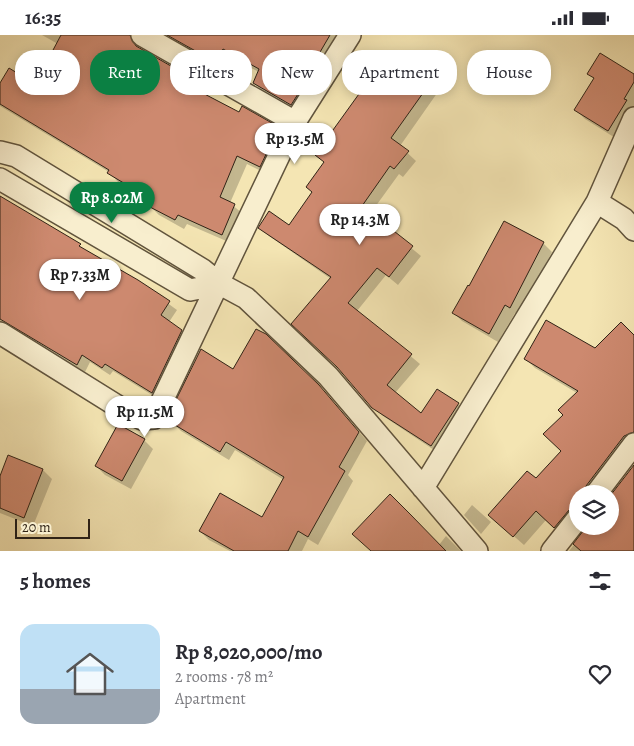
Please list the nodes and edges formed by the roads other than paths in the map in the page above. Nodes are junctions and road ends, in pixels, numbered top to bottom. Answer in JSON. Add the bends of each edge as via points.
{"nodes":[{"id":1,"x":142,"y":35,"type":"edge"},
{"id":2,"x":350,"y":35,"type":"edge"},
{"id":3,"x":634,"y":118,"type":"edge"},
{"id":4,"x":295,"y":122,"type":"junction"},
{"id":5,"x":0,"y":152,"type":"edge"},
{"id":6,"x":0,"y":179,"type":"edge"},
{"id":7,"x":596,"y":201,"type":"junction"},
{"id":8,"x":634,"y":230,"type":"edge"},
{"id":9,"x":220,"y":284,"type":"junction"},
{"id":10,"x":0,"y":333,"type":"edge"},
{"id":11,"x":634,"y":444,"type":"edge"},
{"id":12,"x":603,"y":485,"type":"edge"},
{"id":13,"x":423,"y":488,"type":"junction"},
{"id":14,"x":569,"y":529,"type":"edge"},
{"id":15,"x":478,"y":551,"type":"edge"},
{"id":16,"x":552,"y":551,"type":"edge"}],
"edges":[{"from":1,"to":4,"type":"street"},
{"from":2,"to":4,"type":"street"},
{"from":3,"to":7,"type":"street"},
{"from":4,"to":9,"type":"street"},
{"from":5,"to":9,"type":"street","via":[[16,156],[203,270]]},
{"from":6,"to":9,"type":"street","via":[[190,290]]},
{"from":7,"to":8,"type":"street","via":[[624,219]]},
{"from":7,"to":13,"type":"street"},
{"from":9,"to":10,"type":"street","via":[[154,418],[148,420],[122,409]]},
{"from":9,"to":13,"type":"street","via":[[246,298],[328,376]]},
{"from":11,"to":12,"type":"street"},
{"from":13,"to":15,"type":"street"},
{"from":14,"to":16,"type":"street"}]}
